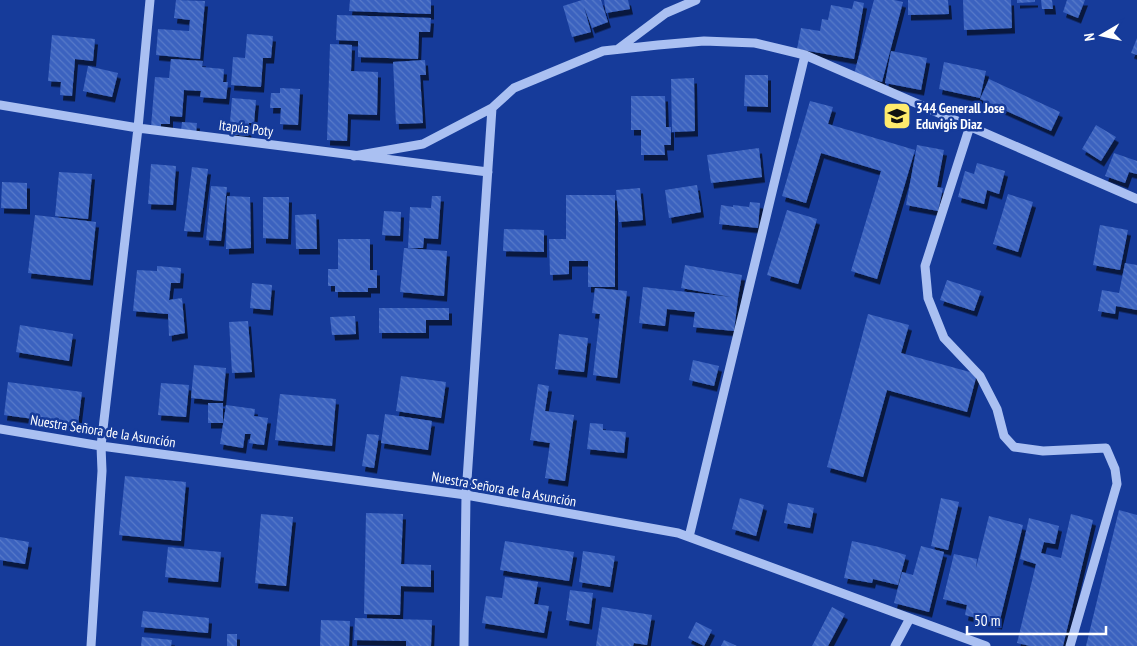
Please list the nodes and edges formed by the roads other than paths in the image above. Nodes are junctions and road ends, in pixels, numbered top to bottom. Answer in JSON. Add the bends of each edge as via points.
{"nodes":[{"id":1,"x":150,"y":0,"type":"edge"},
{"id":2,"x":696,"y":0,"type":"edge"},
{"id":3,"x":618,"y":50,"type":"junction"},
{"id":4,"x":805,"y":55,"type":"junction"},
{"id":5,"x":0,"y":105,"type":"edge"},
{"id":6,"x":492,"y":108,"type":"junction"},
{"id":7,"x":970,"y":126,"type":"junction"},
{"id":8,"x":138,"y":128,"type":"junction"},
{"id":9,"x":354,"y":156,"type":"junction"},
{"id":10,"x":488,"y":172,"type":"junction"},
{"id":11,"x":1137,"y":199,"type":"edge"},
{"id":12,"x":0,"y":429,"type":"edge"},
{"id":13,"x":101,"y":446,"type":"junction"},
{"id":14,"x":466,"y":495,"type":"junction"},
{"id":15,"x":689,"y":537,"type":"junction"},
{"id":16,"x":910,"y":618,"type":"junction"},
{"id":17,"x":91,"y":646,"type":"edge"},
{"id":18,"x":464,"y":646,"type":"edge"},
{"id":19,"x":895,"y":646,"type":"edge"},
{"id":20,"x":986,"y":646,"type":"edge"},
{"id":21,"x":1070,"y":646,"type":"edge"}],
"edges":[{"from":1,"to":8,"type":"street"},
{"from":2,"to":3,"type":"street","via":[[666,13]]},
{"from":3,"to":4,"type":"street","via":[[704,41],[755,43]]},
{"from":3,"to":6,"type":"street","via":[[603,51],[514,88]]},
{"from":4,"to":7,"type":"street"},
{"from":4,"to":15,"type":"street"},
{"from":5,"to":8,"type":"street","name":"Itapúa Poty"},
{"from":6,"to":9,"type":"street","via":[[423,144]]},
{"from":6,"to":10,"type":"street"},
{"from":7,"to":11,"type":"street"},
{"from":7,"to":21,"type":"street","via":[[925,266],[928,298],[944,338],[980,376],[997,409],[1004,436],[1014,447],[1043,451],[1106,448],[1115,469],[1117,484]]},
{"from":8,"to":9,"type":"street","name":"Itapúa Poty"},
{"from":8,"to":13,"type":"street"},
{"from":9,"to":10,"type":"street","name":"Itapúa Poty"},
{"from":10,"to":14,"type":"street"},
{"from":12,"to":13,"type":"street","name":"Nuestra Señora de la Asunción"},
{"from":13,"to":14,"type":"street","name":"Nuestra Señora de la Asunción"},
{"from":13,"to":17,"type":"street"},
{"from":14,"to":15,"type":"street","name":"Nuestra Señora de la Asunción"},
{"from":14,"to":18,"type":"street"},
{"from":15,"to":16,"type":"street","name":"Nuestra Señora de la Asunción"},
{"from":16,"to":19,"type":"street"},
{"from":16,"to":20,"type":"street","name":"Nuestra Señora de la Asunción"}]}
